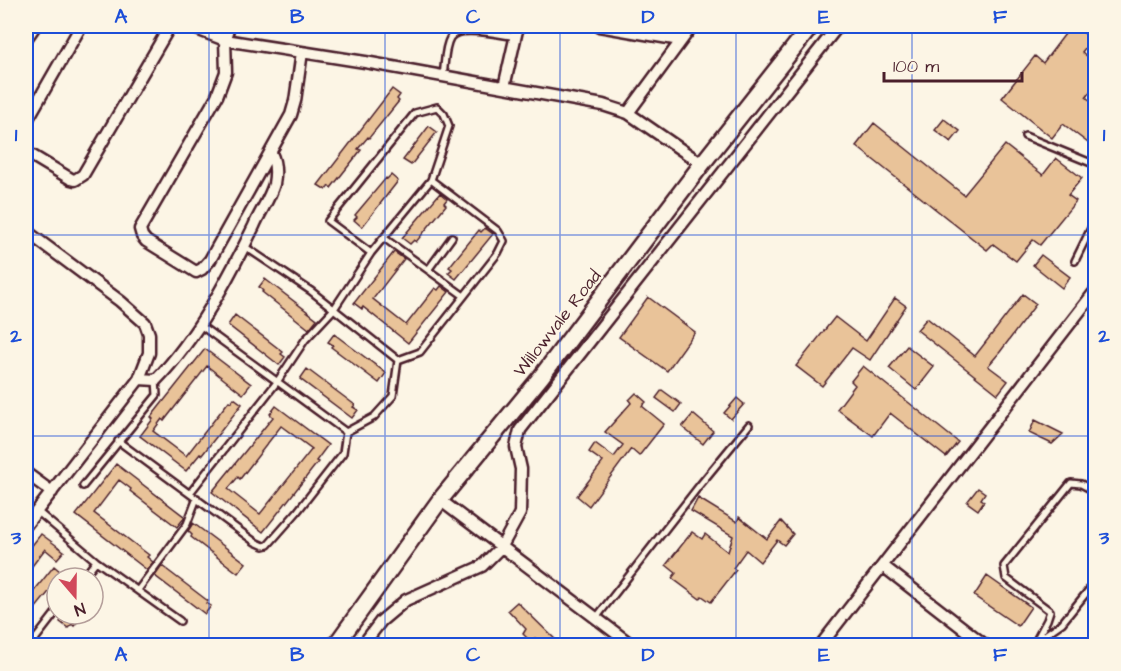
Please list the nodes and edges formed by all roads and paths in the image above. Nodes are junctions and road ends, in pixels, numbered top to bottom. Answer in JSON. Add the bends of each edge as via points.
{"nodes":[{"id":1,"x":35,"y":26,"type":"edge"},
{"id":2,"x":81,"y":26,"type":"edge"},
{"id":3,"x":170,"y":26,"type":"edge"},
{"id":4,"x":189,"y":26,"type":"edge"},
{"id":5,"x":228,"y":26,"type":"edge"},
{"id":6,"x":497,"y":26,"type":"edge"},
{"id":7,"x":518,"y":26,"type":"edge"},
{"id":8,"x":599,"y":26,"type":"edge"},
{"id":9,"x":692,"y":26,"type":"edge"},
{"id":10,"x":811,"y":26,"type":"edge"},
{"id":11,"x":838,"y":26,"type":"edge"},
{"id":12,"x":495,"y":34,"type":"junction"},
{"id":13,"x":516,"y":37,"type":"junction"},
{"id":14,"x":26,"y":39,"type":"edge"},
{"id":15,"x":225,"y":40,"type":"junction"},
{"id":16,"x":680,"y":40,"type":"junction"},
{"id":17,"x":302,"y":52,"type":"junction"},
{"id":18,"x":443,"y":76,"type":"junction"},
{"id":19,"x":504,"y":87,"type":"junction"},
{"id":20,"x":628,"y":113,"type":"junction"},
{"id":21,"x":26,"y":122,"type":"edge"},
{"id":22,"x":1025,"y":136,"type":"dead end"},
{"id":23,"x":26,"y":152,"type":"edge"},
{"id":24,"x":271,"y":153,"type":"junction"},
{"id":25,"x":702,"y":164,"type":"junction"},
{"id":26,"x":1095,"y":167,"type":"edge"},
{"id":27,"x":430,"y":180,"type":"junction"},
{"id":28,"x":1095,"y":181,"type":"edge"},
{"id":29,"x":1095,"y":218,"type":"edge"},
{"id":30,"x":26,"y":231,"type":"edge"},
{"id":31,"x":452,"y":237,"type":"dead end"},
{"id":32,"x":384,"y":238,"type":"junction"},
{"id":33,"x":244,"y":246,"type":"junction"},
{"id":34,"x":371,"y":253,"type":"junction"},
{"id":35,"x":1076,"y":261,"type":"dead end"},
{"id":36,"x":428,"y":270,"type":"junction"},
{"id":37,"x":1095,"y":290,"type":"edge"},
{"id":38,"x":464,"y":296,"type":"junction"},
{"id":39,"x":334,"y":309,"type":"junction"},
{"id":40,"x":199,"y":325,"type":"junction"},
{"id":41,"x":398,"y":360,"type":"junction"},
{"id":42,"x":139,"y":379,"type":"junction"},
{"id":43,"x":156,"y":380,"type":"junction"},
{"id":44,"x":277,"y":381,"type":"junction"},
{"id":45,"x":749,"y":425,"type":"dead end"},
{"id":46,"x":346,"y":432,"type":"junction"},
{"id":47,"x":118,"y":441,"type":"junction"},
{"id":48,"x":26,"y":473,"type":"edge"},
{"id":49,"x":83,"y":486,"type":"dead end"},
{"id":50,"x":52,"y":492,"type":"junction"},
{"id":51,"x":1095,"y":492,"type":"edge"},
{"id":52,"x":190,"y":493,"type":"junction"},
{"id":53,"x":196,"y":498,"type":"junction"},
{"id":54,"x":440,"y":500,"type":"junction"},
{"id":55,"x":37,"y":511,"type":"junction"},
{"id":56,"x":26,"y":525,"type":"edge"},
{"id":57,"x":502,"y":546,"type":"junction"},
{"id":58,"x":96,"y":561,"type":"junction"},
{"id":59,"x":92,"y":566,"type":"edge"},
{"id":60,"x":883,"y":566,"type":"junction"},
{"id":61,"x":1095,"y":581,"type":"edge"},
{"id":62,"x":138,"y":590,"type":"junction"},
{"id":63,"x":596,"y":618,"type":"junction"},
{"id":64,"x":180,"y":621,"type":"dead end"},
{"id":65,"x":45,"y":626,"type":"edge"},
{"id":66,"x":1038,"y":640,"type":"junction"},
{"id":67,"x":30,"y":645,"type":"edge"},
{"id":68,"x":335,"y":645,"type":"edge"},
{"id":69,"x":362,"y":645,"type":"edge"},
{"id":70,"x":633,"y":645,"type":"edge"},
{"id":71,"x":820,"y":645,"type":"edge"},
{"id":72,"x":986,"y":645,"type":"edge"},
{"id":73,"x":1033,"y":645,"type":"edge"}],
"edges":[{"from":1,"to":14,"type":"street"},
{"from":2,"to":21,"type":"street"},
{"from":3,"to":23,"type":"street","via":[[83,175],[71,179]]},
{"from":4,"to":15,"type":"street"},
{"from":5,"to":15,"type":"street"},
{"from":6,"to":12,"type":"lane"},
{"from":7,"to":13,"type":"street"},
{"from":8,"to":16,"type":"street"},
{"from":9,"to":16,"type":"street"},
{"from":10,"to":25,"type":"main road","name":"Willowvale Road"},
{"from":11,"to":57,"type":"street","via":[[520,430],[516,447],[521,469],[520,513]]},
{"from":12,"to":13,"type":"lane"},
{"from":12,"to":18,"type":"lane","via":[[466,30],[451,36]]},
{"from":13,"to":19,"type":"street"},
{"from":15,"to":17,"type":"street"},
{"from":15,"to":24,"type":"street","via":[[226,72],[217,96],[140,229],[143,239],[196,272],[202,269]]},
{"from":16,"to":20,"type":"street"},
{"from":17,"to":18,"type":"street"},
{"from":17,"to":24,"type":"street","via":[[294,107]]},
{"from":18,"to":19,"type":"street"},
{"from":19,"to":20,"type":"street"},
{"from":20,"to":25,"type":"street"},
{"from":22,"to":26,"type":"lane"},
{"from":24,"to":33,"type":"street","via":[[275,164],[273,185]]},
{"from":25,"to":54,"type":"main road","name":"Willowvale Road","via":[[541,377]]},
{"from":26,"to":28,"type":"lane"},
{"from":27,"to":32,"type":"lane"},
{"from":27,"to":34,"type":"lane","via":[[449,126],[437,107],[415,113],[328,221]]},
{"from":27,"to":38,"type":"lane","via":[[498,231],[504,241]]},
{"from":29,"to":35,"type":"lane"},
{"from":30,"to":42,"type":"street","via":[[145,323],[149,353]]},
{"from":31,"to":36,"type":"lane"},
{"from":32,"to":34,"type":"lane"},
{"from":32,"to":36,"type":"lane"},
{"from":33,"to":39,"type":"lane"},
{"from":33,"to":40,"type":"street"},
{"from":34,"to":39,"type":"lane"},
{"from":36,"to":38,"type":"lane"},
{"from":37,"to":60,"type":"street"},
{"from":38,"to":41,"type":"lane","via":[[420,352]]},
{"from":39,"to":41,"type":"lane"},
{"from":39,"to":44,"type":"lane","via":[[305,340]]},
{"from":40,"to":43,"type":"street","via":[[176,360]]},
{"from":40,"to":44,"type":"lane"},
{"from":41,"to":46,"type":"lane","via":[[393,396],[374,417]]},
{"from":42,"to":43,"type":"street"},
{"from":42,"to":50,"type":"street"},
{"from":43,"to":47,"type":"lane","via":[[157,395]]},
{"from":44,"to":46,"type":"lane"},
{"from":44,"to":52,"type":"lane"},
{"from":45,"to":63,"type":"lane"},
{"from":46,"to":53,"type":"lane","via":[[343,453],[268,545],[255,542]]},
{"from":47,"to":49,"type":"lane"},
{"from":47,"to":52,"type":"lane"},
{"from":48,"to":50,"type":"street"},
{"from":50,"to":55,"type":"street"},
{"from":51,"to":66,"type":"lane","via":[[1071,483],[1004,566],[1006,578],[1050,611]]},
{"from":52,"to":53,"type":"lane"},
{"from":53,"to":62,"type":"lane","via":[[187,524]]},
{"from":54,"to":57,"type":"street"},
{"from":54,"to":68,"type":"main road","name":"Willowvale Road"},
{"from":55,"to":56,"type":"street"},
{"from":55,"to":58,"type":"lane"},
{"from":57,"to":63,"type":"street"},
{"from":57,"to":69,"type":"street","via":[[482,566],[406,600],[381,621]]},
{"from":58,"to":59,"type":"lane"},
{"from":58,"to":62,"type":"lane"},
{"from":60,"to":71,"type":"street"},
{"from":60,"to":72,"type":"street"},
{"from":61,"to":66,"type":"lane","via":[[1062,623]]},
{"from":62,"to":64,"type":"lane"},
{"from":63,"to":70,"type":"street"},
{"from":65,"to":67,"type":"lane"},
{"from":66,"to":73,"type":"lane"}]}
